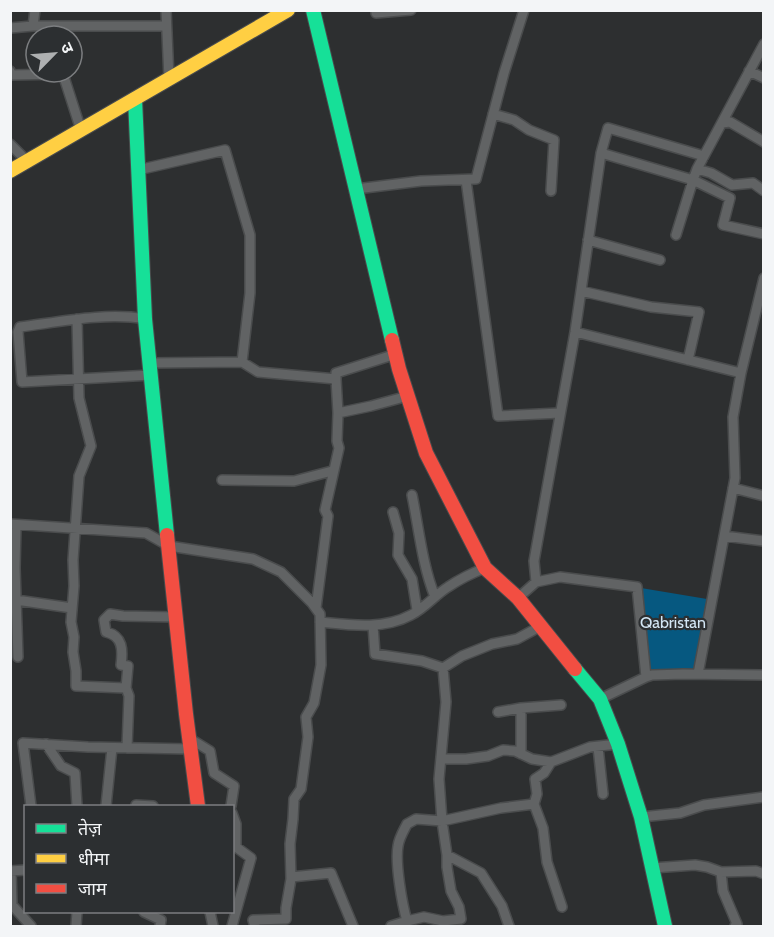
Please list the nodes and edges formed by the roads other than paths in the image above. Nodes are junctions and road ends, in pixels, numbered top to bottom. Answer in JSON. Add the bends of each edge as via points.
{"nodes":[{"id":1,"x":166,"y":10,"type":"edge"},
{"id":2,"x":288,"y":10,"type":"edge"},
{"id":3,"x":313,"y":10,"type":"edge"},
{"id":4,"x":376,"y":10,"type":"edge"},
{"id":5,"x":411,"y":10,"type":"edge"},
{"id":6,"x":524,"y":10,"type":"edge"},
{"id":7,"x":84,"y":26,"type":"edge"},
{"id":8,"x":166,"y":26,"type":"junction"},
{"id":9,"x":764,"y":44,"type":"edge"},
{"id":10,"x":10,"y":71,"type":"edge"},
{"id":11,"x":749,"y":71,"type":"junction"},
{"id":12,"x":764,"y":78,"type":"edge"},
{"id":13,"x":169,"y":79,"type":"junction"},
{"id":14,"x":135,"y":99,"type":"junction"},
{"id":15,"x":493,"y":114,"type":"junction"},
{"id":16,"x":722,"y":123,"type":"junction"},
{"id":17,"x":81,"y":130,"type":"junction"},
{"id":18,"x":764,"y":141,"type":"edge"},
{"id":19,"x":10,"y":144,"type":"edge"},
{"id":20,"x":601,"y":153,"type":"junction"},
{"id":21,"x":704,"y":156,"type":"junction"},
{"id":22,"x":27,"y":161,"type":"junction"},
{"id":23,"x":697,"y":169,"type":"junction"},
{"id":24,"x":138,"y":170,"type":"junction"},
{"id":25,"x":10,"y":171,"type":"edge"},
{"id":26,"x":466,"y":180,"type":"junction"},
{"id":27,"x":693,"y":180,"type":"junction"},
{"id":28,"x":356,"y":189,"type":"junction"},
{"id":29,"x":764,"y":191,"type":"edge"},
{"id":30,"x":550,"y":192,"type":"dead end"},
{"id":31,"x":764,"y":234,"type":"edge"},
{"id":32,"x":676,"y":235,"type":"dead end"},
{"id":33,"x":588,"y":240,"type":"junction"},
{"id":34,"x":660,"y":260,"type":"dead end"},
{"id":35,"x":763,"y":283,"type":"edge"},
{"id":36,"x":581,"y":291,"type":"junction"},
{"id":37,"x":77,"y":319,"type":"junction"},
{"id":38,"x":145,"y":319,"type":"junction"},
{"id":39,"x":575,"y":332,"type":"junction"},
{"id":40,"x":396,"y":354,"type":"junction"},
{"id":41,"x":688,"y":360,"type":"junction"},
{"id":42,"x":242,"y":362,"type":"junction"},
{"id":43,"x":151,"y":369,"type":"junction"},
{"id":44,"x":741,"y":373,"type":"junction"},
{"id":45,"x":336,"y":379,"type":"junction"},
{"id":46,"x":78,"y":380,"type":"junction"},
{"id":47,"x":22,"y":382,"type":"junction"},
{"id":48,"x":10,"y":384,"type":"edge"},
{"id":49,"x":408,"y":396,"type":"junction"},
{"id":50,"x":338,"y":413,"type":"junction"},
{"id":51,"x":560,"y":413,"type":"junction"},
{"id":52,"x":332,"y":471,"type":"junction"},
{"id":53,"x":222,"y":480,"type":"dead end"},
{"id":54,"x":733,"y":488,"type":"junction"},
{"id":55,"x":412,"y":495,"type":"dead end"},
{"id":56,"x":764,"y":496,"type":"edge"},
{"id":57,"x":393,"y":512,"type":"dead end"},
{"id":58,"x":13,"y":525,"type":"edge"},
{"id":59,"x":75,"y":528,"type":"junction"},
{"id":60,"x":724,"y":536,"type":"junction"},
{"id":61,"x":764,"y":541,"type":"edge"},
{"id":62,"x":169,"y":546,"type":"junction"},
{"id":63,"x":485,"y":568,"type":"junction"},
{"id":64,"x":536,"y":582,"type":"junction"},
{"id":65,"x":13,"y":584,"type":"edge"},
{"id":66,"x":435,"y":597,"type":"junction"},
{"id":67,"x":518,"y":598,"type":"junction"},
{"id":68,"x":16,"y":600,"type":"junction"},
{"id":69,"x":72,"y":608,"type":"junction"},
{"id":70,"x":316,"y":608,"type":"junction"},
{"id":71,"x":417,"y":610,"type":"junction"},
{"id":72,"x":176,"y":617,"type":"junction"},
{"id":73,"x":320,"y":622,"type":"junction"},
{"id":74,"x":373,"y":625,"type":"junction"},
{"id":75,"x":541,"y":627,"type":"junction"},
{"id":76,"x":18,"y":657,"type":"dead end"},
{"id":77,"x":443,"y":668,"type":"junction"},
{"id":78,"x":698,"y":674,"type":"junction"},
{"id":79,"x":764,"y":675,"type":"edge"},
{"id":80,"x":646,"y":677,"type":"junction"},
{"id":81,"x":126,"y":688,"type":"junction"},
{"id":82,"x":600,"y":699,"type":"junction"},
{"id":83,"x":561,"y":705,"type":"dead end"},
{"id":84,"x":521,"y":708,"type":"junction"},
{"id":85,"x":498,"y":712,"type":"dead end"},
{"id":86,"x":46,"y":744,"type":"junction"},
{"id":87,"x":190,"y":744,"type":"junction"},
{"id":88,"x":618,"y":744,"type":"junction"},
{"id":89,"x":598,"y":747,"type":"junction"},
{"id":90,"x":112,"y":748,"type":"junction"},
{"id":91,"x":127,"y":748,"type":"junction"},
{"id":92,"x":521,"y":754,"type":"junction"},
{"id":93,"x":442,"y":759,"type":"junction"},
{"id":94,"x":551,"y":762,"type":"junction"},
{"id":95,"x":603,"y":794,"type":"dead end"},
{"id":96,"x":764,"y":797,"type":"edge"},
{"id":97,"x":534,"y":804,"type":"junction"},
{"id":98,"x":31,"y":805,"type":"edge"},
{"id":99,"x":76,"y":805,"type":"edge"},
{"id":100,"x":106,"y":805,"type":"edge"},
{"id":101,"x":198,"y":805,"type":"edge"},
{"id":102,"x":231,"y":805,"type":"edge"},
{"id":103,"x":641,"y":817,"type":"junction"},
{"id":104,"x":234,"y":818,"type":"edge"},
{"id":105,"x":442,"y":820,"type":"junction"},
{"id":106,"x":447,"y":855,"type":"junction"},
{"id":107,"x":652,"y":868,"type":"junction"},
{"id":108,"x":11,"y":871,"type":"edge"},
{"id":109,"x":721,"y":873,"type":"junction"},
{"id":110,"x":764,"y":873,"type":"edge"},
{"id":111,"x":291,"y":877,"type":"junction"},
{"id":112,"x":562,"y":907,"type":"dead end"},
{"id":113,"x":146,"y":913,"type":"edge"},
{"id":114,"x":407,"y":921,"type":"junction"},
{"id":115,"x":31,"y":927,"type":"edge"},
{"id":116,"x":147,"y":927,"type":"edge"},
{"id":117,"x":159,"y":927,"type":"edge"},
{"id":118,"x":232,"y":927,"type":"edge"},
{"id":119,"x":255,"y":927,"type":"edge"},
{"id":120,"x":353,"y":927,"type":"edge"},
{"id":121,"x":391,"y":927,"type":"edge"},
{"id":122,"x":509,"y":927,"type":"edge"},
{"id":123,"x":664,"y":927,"type":"edge"},
{"id":124,"x":735,"y":927,"type":"edge"}],
"edges":[{"from":1,"to":8,"type":"street"},
{"from":2,"to":13,"type":"main road"},
{"from":3,"to":28,"type":"main road"},
{"from":4,"to":5,"type":"street"},
{"from":6,"to":15,"type":"street"},
{"from":7,"to":8,"type":"street"},
{"from":8,"to":13,"type":"street"},
{"from":9,"to":11,"type":"street"},
{"from":10,"to":17,"type":"street","via":[[11,75],[63,74]]},
{"from":11,"to":12,"type":"street"},
{"from":11,"to":16,"type":"street"},
{"from":13,"to":14,"type":"main road"},
{"from":14,"to":17,"type":"main road"},
{"from":14,"to":24,"type":"main road"},
{"from":15,"to":26,"type":"street","via":[[476,179]]},
{"from":15,"to":30,"type":"street","via":[[554,140]]},
{"from":16,"to":18,"type":"street","via":[[730,122]]},
{"from":16,"to":21,"type":"street"},
{"from":17,"to":22,"type":"main road"},
{"from":19,"to":22,"type":"street"},
{"from":20,"to":21,"type":"street","via":[[608,128]]},
{"from":20,"to":27,"type":"street"},
{"from":20,"to":33,"type":"street"},
{"from":21,"to":23,"type":"street"},
{"from":22,"to":25,"type":"main road"},
{"from":23,"to":27,"type":"street"},
{"from":23,"to":29,"type":"street","via":[[732,185],[753,183]]},
{"from":24,"to":38,"type":"main road"},
{"from":24,"to":42,"type":"street","via":[[225,150],[250,235],[250,293]]},
{"from":26,"to":28,"type":"street"},
{"from":26,"to":51,"type":"street","via":[[498,416]]},
{"from":27,"to":31,"type":"street","via":[[730,198],[723,225]]},
{"from":27,"to":32,"type":"street"},
{"from":28,"to":40,"type":"main road"},
{"from":33,"to":34,"type":"street"},
{"from":33,"to":36,"type":"street"},
{"from":35,"to":44,"type":"street"},
{"from":36,"to":39,"type":"street"},
{"from":36,"to":41,"type":"street","via":[[651,307],[699,312]]},
{"from":37,"to":38,"type":"street"},
{"from":37,"to":46,"type":"street"},
{"from":37,"to":47,"type":"street","via":[[20,327]]},
{"from":38,"to":43,"type":"main road"},
{"from":39,"to":41,"type":"street"},
{"from":39,"to":51,"type":"street"},
{"from":40,"to":45,"type":"street","via":[[336,373]]},
{"from":40,"to":49,"type":"main road"},
{"from":41,"to":44,"type":"street"},
{"from":42,"to":43,"type":"street"},
{"from":42,"to":45,"type":"street","via":[[258,372]]},
{"from":43,"to":46,"type":"street"},
{"from":43,"to":62,"type":"main road"},
{"from":44,"to":54,"type":"street","via":[[733,417]]},
{"from":45,"to":50,"type":"street"},
{"from":46,"to":47,"type":"street"},
{"from":46,"to":59,"type":"street","via":[[91,446],[79,476]]},
{"from":47,"to":48,"type":"street"},
{"from":49,"to":50,"type":"street"},
{"from":49,"to":63,"type":"main road","via":[[426,453]]},
{"from":50,"to":52,"type":"street","via":[[339,448]]},
{"from":51,"to":64,"type":"street","via":[[534,561]]},
{"from":52,"to":53,"type":"street","via":[[294,481]]},
{"from":52,"to":70,"type":"street"},
{"from":54,"to":56,"type":"street"},
{"from":54,"to":60,"type":"street"},
{"from":55,"to":66,"type":"street","via":[[422,556]]},
{"from":57,"to":71,"type":"street","via":[[399,533],[398,555],[412,579]]},
{"from":58,"to":59,"type":"street"},
{"from":58,"to":65,"type":"street"},
{"from":59,"to":62,"type":"street","via":[[146,533]]},
{"from":59,"to":69,"type":"street"},
{"from":60,"to":61,"type":"street"},
{"from":60,"to":78,"type":"street"},
{"from":62,"to":70,"type":"street","via":[[253,559],[281,572]]},
{"from":62,"to":72,"type":"main road"},
{"from":63,"to":66,"type":"street"},
{"from":63,"to":67,"type":"main road"},
{"from":64,"to":67,"type":"street"},
{"from":64,"to":80,"type":"street","via":[[560,577],[637,587]]},
{"from":65,"to":68,"type":"street"},
{"from":66,"to":71,"type":"street"},
{"from":67,"to":75,"type":"main road"},
{"from":68,"to":69,"type":"street"},
{"from":68,"to":76,"type":"street"},
{"from":69,"to":81,"type":"street","via":[[76,686]]},
{"from":70,"to":73,"type":"street"},
{"from":71,"to":74,"type":"street","via":[[386,624]]},
{"from":72,"to":81,"type":"street","via":[[110,614],[104,620],[106,632],[118,639],[121,665],[128,666]]},
{"from":72,"to":87,"type":"main road"},
{"from":73,"to":74,"type":"street"},
{"from":73,"to":111,"type":"street","via":[[321,665],[314,703],[306,717],[308,736],[301,789],[294,799]]},
{"from":74,"to":77,"type":"street","via":[[375,654]]},
{"from":75,"to":77,"type":"street","via":[[462,656]]},
{"from":75,"to":82,"type":"main road"},
{"from":77,"to":93,"type":"street","via":[[446,702]]},
{"from":78,"to":79,"type":"street"},
{"from":78,"to":80,"type":"street"},
{"from":80,"to":82,"type":"street"},
{"from":81,"to":91,"type":"street"},
{"from":82,"to":88,"type":"main road"},
{"from":83,"to":84,"type":"street"},
{"from":84,"to":85,"type":"street"},
{"from":84,"to":92,"type":"street"},
{"from":86,"to":90,"type":"street"},
{"from":86,"to":98,"type":"street","via":[[23,743]]},
{"from":86,"to":99,"type":"street","via":[[62,766],[75,773]]},
{"from":87,"to":91,"type":"street"},
{"from":87,"to":101,"type":"main road"},
{"from":87,"to":102,"type":"street","via":[[210,751],[214,773],[234,786]]},
{"from":88,"to":89,"type":"street"},
{"from":88,"to":103,"type":"main road"},
{"from":89,"to":94,"type":"street"},
{"from":89,"to":95,"type":"street"},
{"from":90,"to":91,"type":"street"},
{"from":90,"to":100,"type":"street"},
{"from":92,"to":93,"type":"street","via":[[503,750],[488,756]]},
{"from":92,"to":94,"type":"street"},
{"from":93,"to":105,"type":"street"},
{"from":94,"to":97,"type":"street","via":[[544,774],[535,779]]},
{"from":96,"to":103,"type":"street"},
{"from":97,"to":105,"type":"street"},
{"from":97,"to":112,"type":"street"},
{"from":103,"to":107,"type":"main road"},
{"from":104,"to":118,"type":"street","via":[[237,847],[251,858]]},
{"from":105,"to":106,"type":"street"},
{"from":105,"to":114,"type":"street","via":[[416,819],[407,824],[398,845]]},
{"from":106,"to":114,"type":"street","via":[[451,891],[461,919],[424,917]]},
{"from":106,"to":122,"type":"street","via":[[481,873],[502,906]]},
{"from":107,"to":109,"type":"street","via":[[695,866]]},
{"from":107,"to":123,"type":"main road"},
{"from":108,"to":115,"type":"street","via":[[12,905]]},
{"from":109,"to":110,"type":"street"},
{"from":109,"to":124,"type":"street"},
{"from":111,"to":119,"type":"street","via":[[286,919],[253,920]]},
{"from":111,"to":120,"type":"street","via":[[331,873]]},
{"from":113,"to":116,"type":"street"},
{"from":113,"to":117,"type":"street","via":[[161,920]]},
{"from":114,"to":121,"type":"street"}]}
